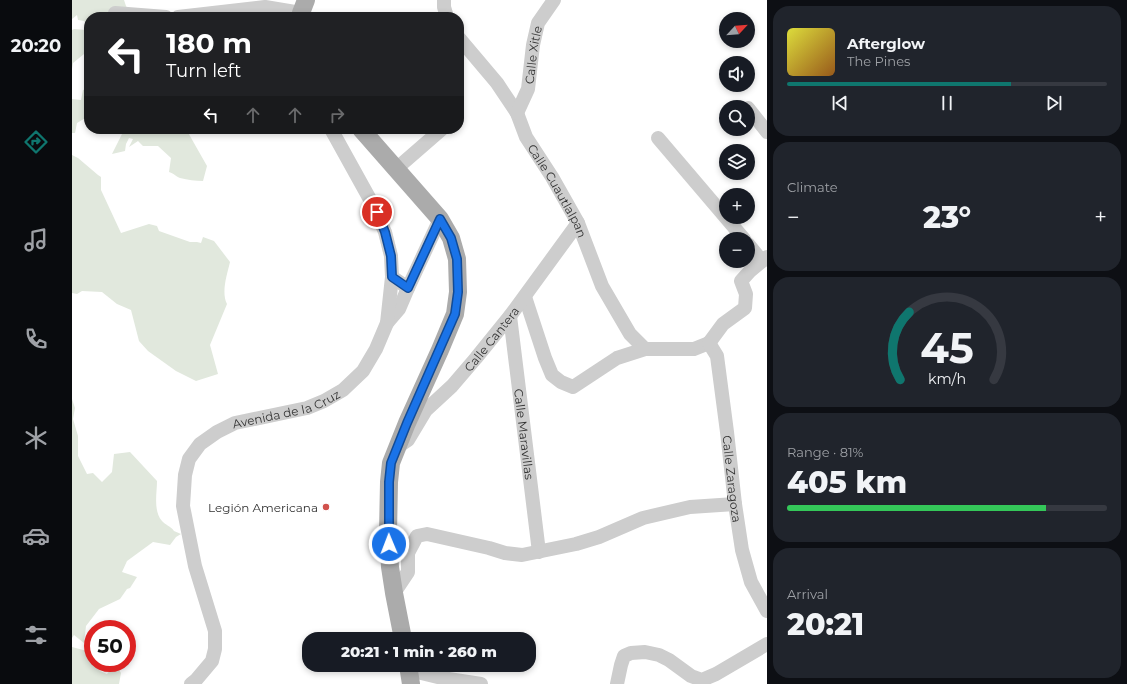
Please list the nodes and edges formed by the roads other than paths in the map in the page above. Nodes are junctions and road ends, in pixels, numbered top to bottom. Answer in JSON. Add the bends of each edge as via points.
{"nodes":[{"id":1,"x":444,"y":0,"type":"edge"},
{"id":2,"x":554,"y":0,"type":"edge"},
{"id":3,"x":303,"y":10,"type":"edge"},
{"id":4,"x":222,"y":12,"type":"edge"},
{"id":5,"x":446,"y":12,"type":"edge"},
{"id":6,"x":464,"y":44,"type":"edge"},
{"id":7,"x":518,"y":113,"type":"junction"},
{"id":8,"x":755,"y":116,"type":"edge"},
{"id":9,"x":767,"y":132,"type":"edge"},
{"id":10,"x":334,"y":134,"type":"edge"},
{"id":11,"x":365,"y":134,"type":"edge"},
{"id":12,"x":436,"y":134,"type":"edge"},
{"id":13,"x":658,"y":138,"type":"dead end"},
{"id":14,"x":396,"y":169,"type":"junction"},
{"id":15,"x":440,"y":219,"type":"junction"},
{"id":16,"x":578,"y":223,"type":"junction"},
{"id":17,"x":738,"y":232,"type":"edge"},
{"id":18,"x":755,"y":250,"type":"edge"},
{"id":19,"x":765,"y":259,"type":"edge"},
{"id":20,"x":392,"y":277,"type":"junction"},
{"id":21,"x":408,"y":288,"type":"junction"},
{"id":22,"x":525,"y":297,"type":"junction"},
{"id":23,"x":510,"y":316,"type":"junction"},
{"id":24,"x":387,"y":323,"type":"junction"},
{"id":25,"x":709,"y":343,"type":"junction"},
{"id":26,"x":645,"y":349,"type":"junction"},
{"id":27,"x":398,"y":446,"type":"junction"},
{"id":28,"x":735,"y":504,"type":"junction"},
{"id":29,"x":539,"y":552,"type":"junction"},
{"id":30,"x":394,"y":593,"type":"junction"},
{"id":31,"x":767,"y":611,"type":"edge"},
{"id":32,"x":402,"y":632,"type":"edge"},
{"id":33,"x":767,"y":644,"type":"edge"},
{"id":34,"x":410,"y":673,"type":"edge"},
{"id":35,"x":191,"y":684,"type":"edge"},
{"id":36,"x":482,"y":684,"type":"edge"},
{"id":37,"x":617,"y":684,"type":"edge"}],
"edges":[{"from":1,"to":5,"type":"street"},
{"from":2,"to":7,"type":"street","name":"Calle Xitle","via":[[538,23],[528,90]]},
{"from":3,"to":4,"type":"street","via":[[265,7]]},
{"from":6,"to":7,"type":"street","name":"Calle Cuautlalpan"},
{"from":7,"to":16,"type":"street","name":"Calle Cuautlalpan","via":[[526,137]]},
{"from":8,"to":9,"type":"street"},
{"from":10,"to":20,"type":"street","name":"Avenida de la Cruz","via":[[385,232],[391,256]]},
{"from":11,"to":14,"type":"main road"},
{"from":12,"to":14,"type":"street"},
{"from":13,"to":17,"type":"street"},
{"from":14,"to":15,"type":"main road"},
{"from":15,"to":21,"type":"street"},
{"from":15,"to":27,"type":"main road","via":[[451,238],[457,259],[458,292],[455,314]]},
{"from":16,"to":22,"type":"street","name":"Calle Cantera"},
{"from":16,"to":26,"type":"street","name":"Calle Cuautlalpan","via":[[602,286],[630,334]]},
{"from":18,"to":19,"type":"street"},
{"from":19,"to":25,"type":"street","via":[[741,281],[746,294],[745,308],[723,324]]},
{"from":20,"to":21,"type":"street"},
{"from":20,"to":24,"type":"street","name":"Avenida de la Cruz"},
{"from":21,"to":24,"type":"street","via":[[399,309]]},
{"from":22,"to":23,"type":"street","name":"Calle Cantera"},
{"from":22,"to":26,"type":"street","via":[[552,375],[561,382],[573,387],[617,358]]},
{"from":23,"to":27,"type":"street","name":"Calle Cantera","via":[[452,386],[426,410],[408,440]]},
{"from":23,"to":29,"type":"street","name":"Calle Maravillas"},
{"from":24,"to":35,"type":"street","name":"Avenida de la Cruz","via":[[363,371],[342,390],[307,408],[235,423],[200,444],[189,459],[183,506],[195,566],[215,631],[212,661]]},
{"from":25,"to":26,"type":"street","via":[[694,349]]},
{"from":25,"to":28,"type":"street","name":"Calle Zaragoza","via":[[717,356]]},
{"from":27,"to":30,"type":"main road","via":[[391,463],[389,482],[388,533]]},
{"from":28,"to":29,"type":"street","via":[[690,507],[643,518],[599,537]]},
{"from":28,"to":31,"type":"street","name":"Calle Zaragoza","via":[[742,550],[751,582]]},
{"from":29,"to":30,"type":"street","via":[[522,555],[427,534],[417,536],[408,553],[408,572]]},
{"from":30,"to":32,"type":"main road"},
{"from":33,"to":37,"type":"street","via":[[702,680],[691,676],[659,655],[631,653],[624,656]]},
{"from":34,"to":36,"type":"street"}]}
